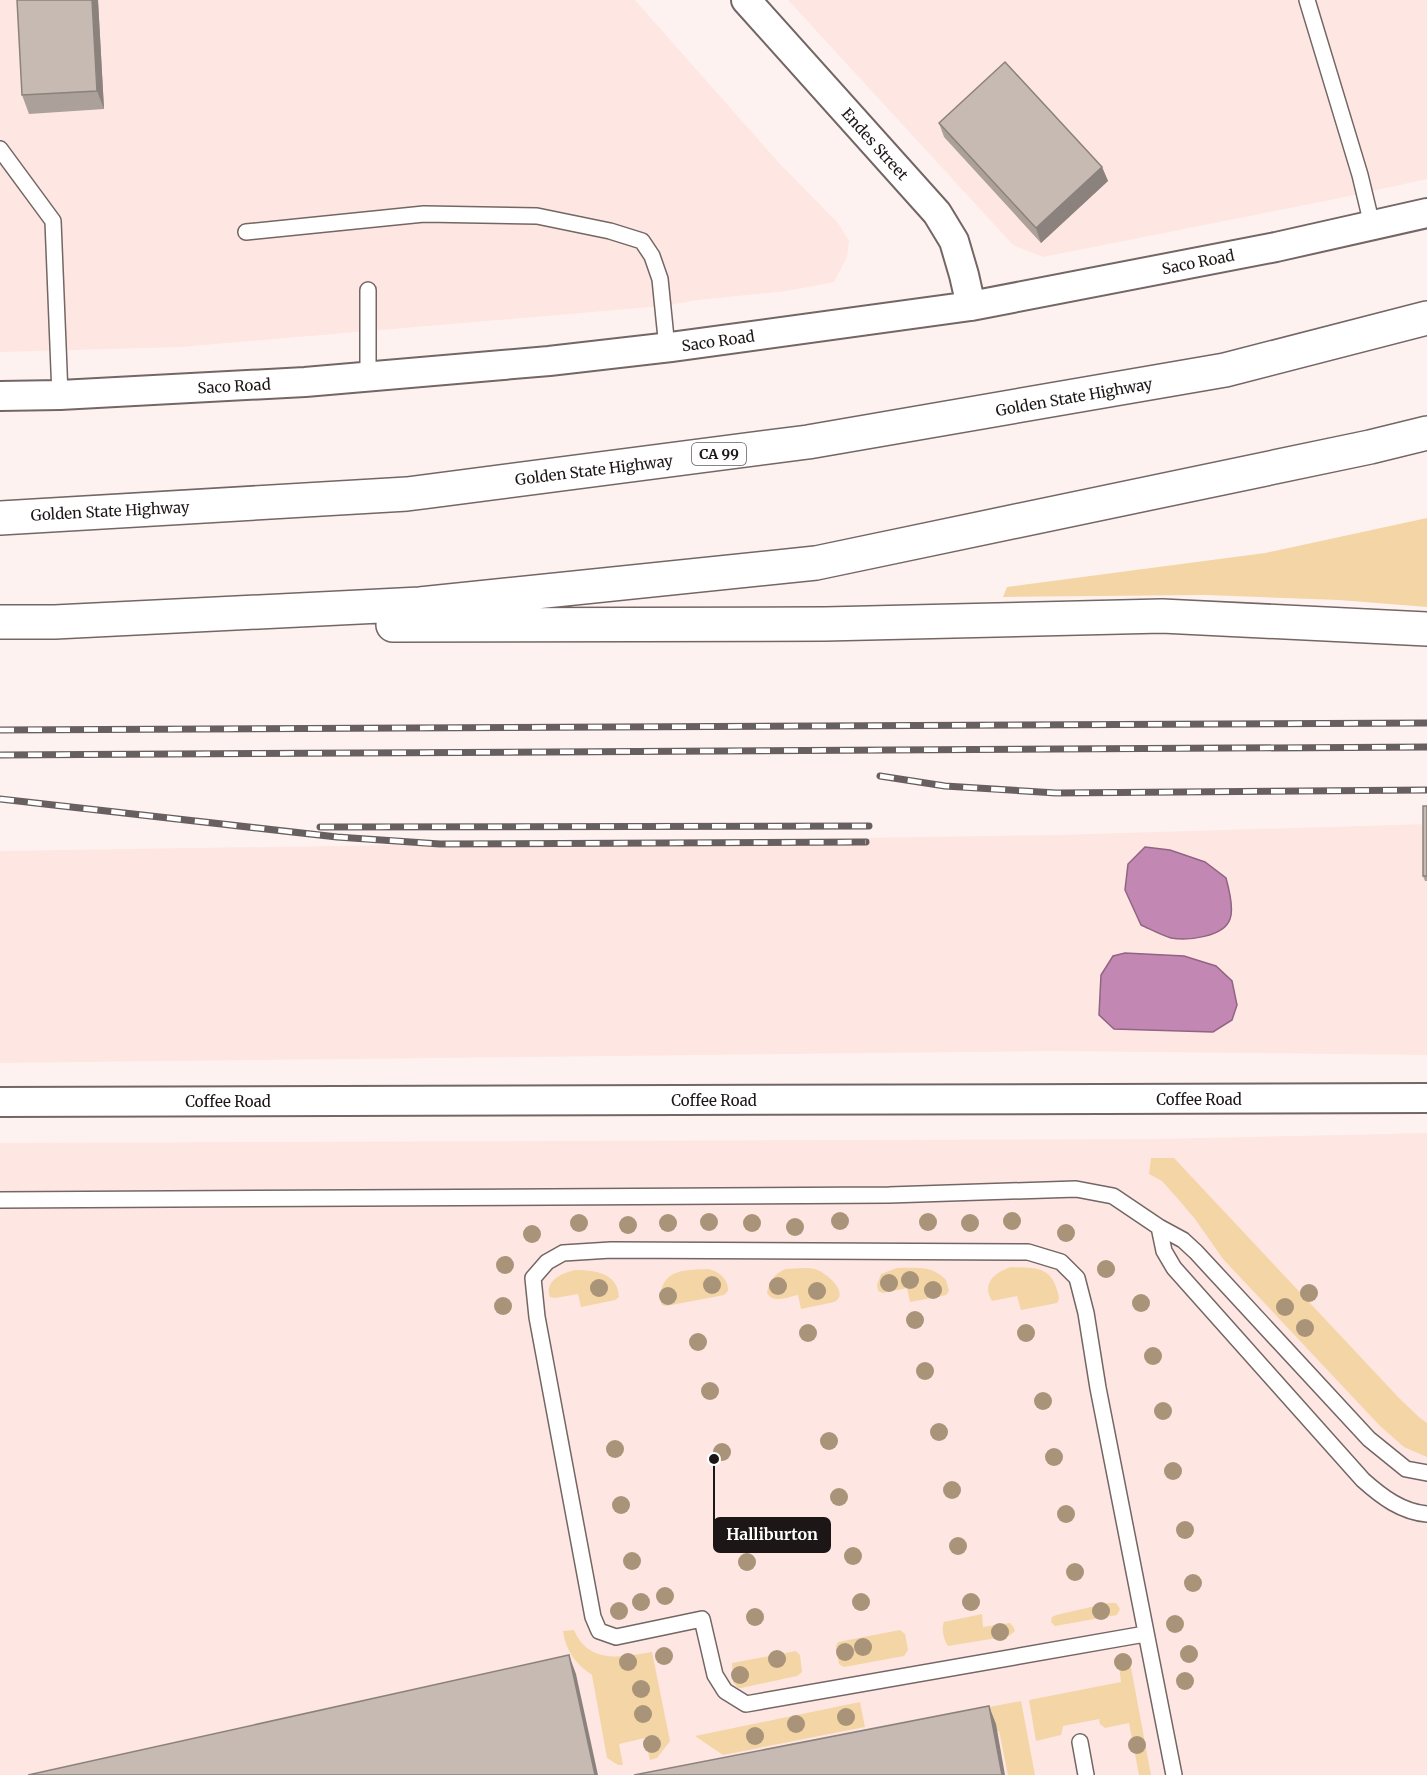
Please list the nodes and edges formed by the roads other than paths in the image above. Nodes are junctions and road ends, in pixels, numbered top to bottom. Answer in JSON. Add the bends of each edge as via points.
{"nodes":[{"id":1,"x":746,"y":0,"type":"edge"},
{"id":2,"x":1307,"y":0,"type":"edge"},
{"id":3,"x":0,"y":149,"type":"edge"},
{"id":4,"x":1427,"y":213,"type":"edge"},
{"id":5,"x":1372,"y":225,"type":"junction"},
{"id":6,"x":246,"y":232,"type":"dead end"},
{"id":7,"x":368,"y":290,"type":"dead end"},
{"id":8,"x":971,"y":306,"type":"junction"},
{"id":9,"x":1427,"y":318,"type":"edge"},
{"id":10,"x":667,"y":348,"type":"junction"},
{"id":11,"x":368,"y":377,"type":"junction"},
{"id":12,"x":60,"y":395,"type":"junction"},
{"id":13,"x":0,"y":396,"type":"edge"},
{"id":14,"x":1427,"y":433,"type":"edge"},
{"id":15,"x":0,"y":518,"type":"edge"},
{"id":16,"x":0,"y":622,"type":"edge"},
{"id":17,"x":55,"y":622,"type":"junction"},
{"id":18,"x":1427,"y":628,"type":"edge"},
{"id":19,"x":1427,"y":1098,"type":"edge"},
{"id":20,"x":0,"y":1102,"type":"edge"},
{"id":21,"x":0,"y":1200,"type":"edge"},
{"id":22,"x":1159,"y":1227,"type":"junction"},
{"id":23,"x":1427,"y":1473,"type":"edge"},
{"id":24,"x":1427,"y":1514,"type":"edge"},
{"id":25,"x":1145,"y":1634,"type":"junction"},
{"id":26,"x":1080,"y":1742,"type":"dead end"},
{"id":27,"x":1086,"y":1775,"type":"edge"},
{"id":28,"x":1174,"y":1775,"type":"edge"}],
"edges":[{"from":1,"to":8,"type":"street","name":"Endes Street","via":[[937,213],[954,241]]},
{"from":2,"to":5,"type":"lane"},
{"from":3,"to":12,"type":"lane","via":[[53,221]]},
{"from":4,"to":5,"type":"street","name":"Saco Road"},
{"from":5,"to":8,"type":"street","name":"Saco Road","via":[[1276,248]]},
{"from":6,"to":10,"type":"lane","via":[[424,214],[537,216],[610,231],[642,241],[652,256],[660,279]]},
{"from":7,"to":11,"type":"lane"},
{"from":8,"to":10,"type":"street","name":"Saco Road"},
{"from":9,"to":15,"type":"highway","name":"Golden State Highway","number":"CA 99","via":[[1225,370],[808,442],[407,494]]},
{"from":10,"to":11,"type":"street","name":"Saco Road"},
{"from":11,"to":12,"type":"street","name":"Saco Road"},
{"from":12,"to":13,"type":"street","name":"Saco Road"},
{"from":14,"to":17,"type":"highway","via":[[816,563],[420,604]]},
{"from":16,"to":17,"type":"highway"},
{"from":17,"to":18,"type":"highway","via":[[468,626],[825,624],[1162,616]]},
{"from":19,"to":20,"type":"street","name":"Coffee Road"},
{"from":21,"to":22,"type":"lane","via":[[889,1195],[1076,1189],[1113,1196]]},
{"from":22,"to":23,"type":"lane","via":[[1196,1252],[1369,1439],[1406,1469]]},
{"from":22,"to":24,"type":"lane","via":[[1164,1251],[1174,1268],[1363,1480],[1393,1503],[1414,1513]]},
{"from":25,"to":25,"type":"lane","via":[[746,1704],[725,1690],[715,1675],[702,1619],[616,1637],[599,1631],[593,1617],[533,1278],[547,1262],[563,1253],[611,1250],[1028,1252],[1061,1262],[1077,1278],[1086,1313]]},
{"from":25,"to":28,"type":"lane"},
{"from":26,"to":27,"type":"lane"}]}
